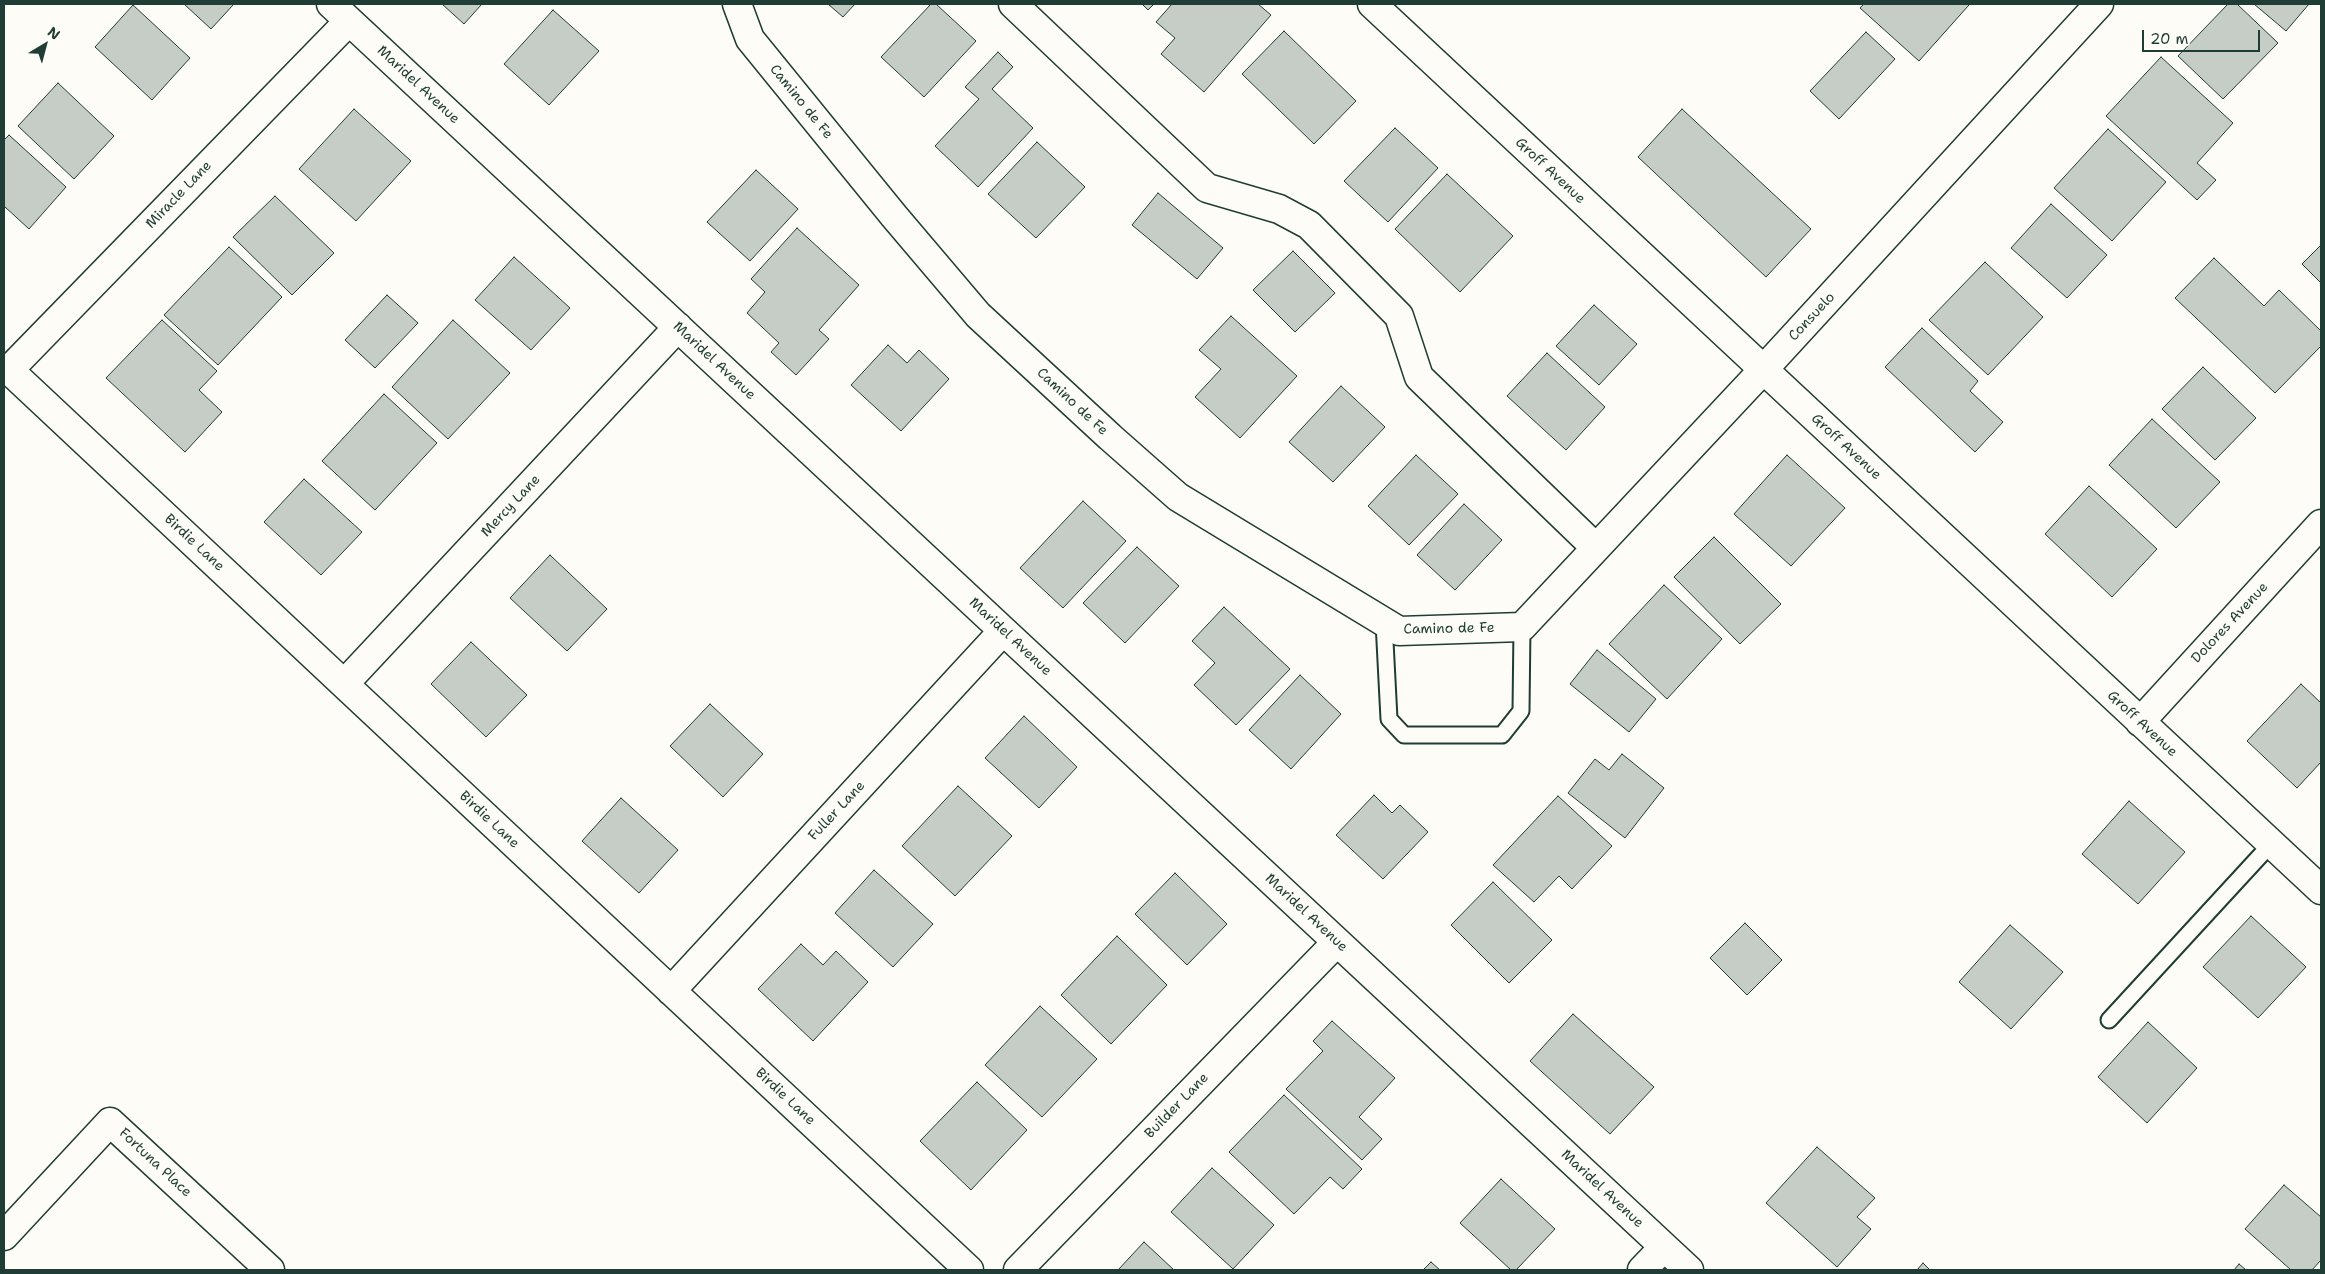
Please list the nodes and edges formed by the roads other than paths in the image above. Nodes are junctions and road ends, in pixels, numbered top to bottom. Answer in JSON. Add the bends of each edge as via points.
{"nodes":[{"id":1,"x":737,"y":4,"type":"edge"},
{"id":2,"x":1012,"y":4,"type":"edge"},
{"id":3,"x":2100,"y":4,"type":"edge"},
{"id":4,"x":1387,"y":9,"type":"edge"},
{"id":5,"x":340,"y":12,"type":"edge"},
{"id":6,"x":678,"y":327,"type":"junction"},
{"id":7,"x":9,"y":370,"type":"joint"},
{"id":8,"x":1763,"y":370,"type":"junction"},
{"id":9,"x":2321,"y":524,"type":"edge"},
{"id":10,"x":1596,"y":548,"type":"junction"},
{"id":11,"x":1384,"y":622,"type":"junction"},
{"id":12,"x":1522,"y":627,"type":"junction"},
{"id":13,"x":1003,"y":631,"type":"junction"},
{"id":14,"x":344,"y":684,"type":"junction"},
{"id":15,"x":2140,"y":722,"type":"junction"},
{"id":16,"x":2271,"y":844,"type":"junction"},
{"id":17,"x":2321,"y":890,"type":"edge"},
{"id":18,"x":1337,"y":942,"type":"junction"},
{"id":19,"x":672,"y":992,"type":"junction"},
{"id":20,"x":2109,"y":1020,"type":"dead end"},
{"id":21,"x":4,"y":1236,"type":"edge"},
{"id":22,"x":1664,"y":1247,"type":"junction"},
{"id":23,"x":270,"y":1270,"type":"edge"},
{"id":24,"x":969,"y":1270,"type":"edge"},
{"id":25,"x":1018,"y":1270,"type":"edge"},
{"id":26,"x":1642,"y":1270,"type":"edge"},
{"id":27,"x":1689,"y":1270,"type":"edge"}],
"edges":[{"from":1,"to":11,"type":"street","name":"Camino de Fe","via":[[750,39],[978,315],[1178,497]]},
{"from":2,"to":10,"type":"street","via":[[1207,188],[1279,209],[1309,225],[1399,316],[1419,377]]},
{"from":3,"to":8,"type":"street","name":"Consuelo"},
{"from":4,"to":8,"type":"street","name":"Groff Avenue"},
{"from":5,"to":6,"type":"street","name":"Maridel Avenue"},
{"from":5,"to":7,"type":"street","name":"Miracle Lane"},
{"from":6,"to":13,"type":"street","name":"Maridel Avenue"},
{"from":6,"to":14,"type":"street","name":"Mercy Lane"},
{"from":7,"to":14,"type":"street","name":"Birdie Lane"},
{"from":8,"to":10,"type":"street","name":"Consuelo"},
{"from":8,"to":15,"type":"street","name":"Groff Avenue"},
{"from":9,"to":15,"type":"street","name":"Dolores Avenue"},
{"from":10,"to":12,"type":"street","name":"Consuelo"},
{"from":11,"to":12,"type":"street","name":"Camino de Fe","via":[[1399,631]]},
{"from":11,"to":12,"type":"lane","via":[[1389,718],[1404,735],[1502,735],[1522,711]]},
{"from":13,"to":18,"type":"street","name":"Maridel Avenue"},
{"from":13,"to":19,"type":"street","name":"Fuller Lane"},
{"from":14,"to":19,"type":"street","name":"Birdie Lane"},
{"from":15,"to":16,"type":"street","name":"Groff Avenue"},
{"from":16,"to":17,"type":"street","name":"Groff Avenue"},
{"from":16,"to":20,"type":"lane"},
{"from":18,"to":22,"type":"street","name":"Maridel Avenue"},
{"from":18,"to":25,"type":"street","name":"Builder Lane"},
{"from":19,"to":24,"type":"street","name":"Birdie Lane"},
{"from":21,"to":23,"type":"street","name":"Fortuna Place","via":[[110,1122]]},
{"from":22,"to":26,"type":"street"},
{"from":22,"to":27,"type":"street","name":"Maridel Avenue"}]}
